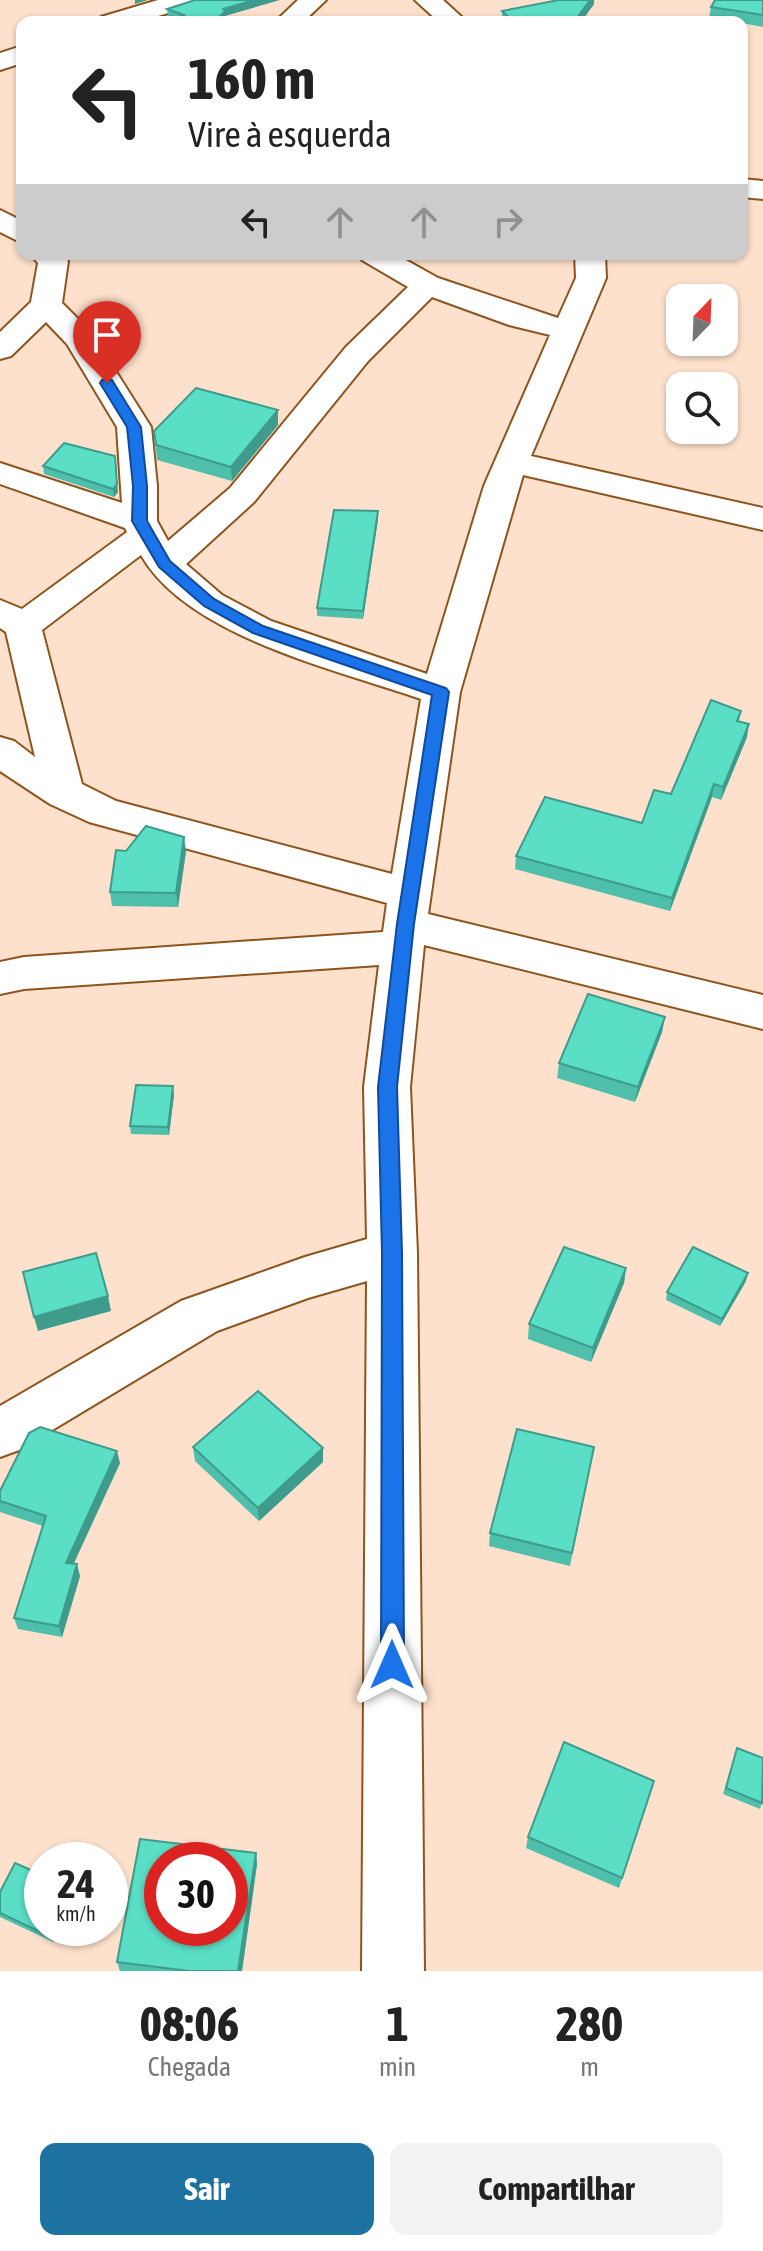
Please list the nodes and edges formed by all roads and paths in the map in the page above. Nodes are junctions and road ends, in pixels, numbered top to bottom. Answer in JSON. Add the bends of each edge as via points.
{"nodes":[{"id":1,"x":186,"y":0,"type":"edge"},
{"id":2,"x":313,"y":0,"type":"edge"},
{"id":3,"x":428,"y":0,"type":"edge"},
{"id":4,"x":131,"y":16,"type":"edge"},
{"id":5,"x":295,"y":16,"type":"edge"},
{"id":6,"x":447,"y":16,"type":"edge"},
{"id":7,"x":53,"y":260,"type":"edge"},
{"id":8,"x":383,"y":260,"type":"edge"},
{"id":9,"x":590,"y":260,"type":"edge"},
{"id":10,"x":427,"y":285,"type":"junction"},
{"id":11,"x":46,"y":305,"type":"junction"},
{"id":12,"x":567,"y":330,"type":"junction"},
{"id":13,"x":0,"y":349,"type":"edge"},
{"id":14,"x":512,"y":462,"type":"junction"},
{"id":15,"x":0,"y":473,"type":"edge"},
{"id":16,"x":763,"y":519,"type":"edge"},
{"id":17,"x":150,"y":540,"type":"junction"},
{"id":18,"x":11,"y":619,"type":"edge"},
{"id":19,"x":441,"y":692,"type":"junction"},
{"id":20,"x":24,"y":772,"type":"edge"},
{"id":21,"x":407,"y":922,"type":"junction"},
{"id":22,"x":0,"y":978,"type":"edge"},
{"id":23,"x":763,"y":1012,"type":"edge"},
{"id":24,"x":392,"y":1253,"type":"junction"},
{"id":25,"x":0,"y":1433,"type":"edge"},
{"id":26,"x":393,"y":1971,"type":"edge"}],
"edges":[{"from":1,"to":4,"type":"street"},
{"from":2,"to":5,"type":"street"},
{"from":3,"to":6,"type":"street"},
{"from":7,"to":11,"type":"street"},
{"from":8,"to":10,"type":"street"},
{"from":9,"to":12,"type":"street","via":[[591,278]]},
{"from":10,"to":12,"type":"street"},
{"from":10,"to":17,"type":"street","via":[[357,354],[242,495]]},
{"from":11,"to":13,"type":"street"},
{"from":11,"to":17,"type":"street","via":[[80,339],[134,427]]},
{"from":12,"to":14,"type":"street"},
{"from":14,"to":16,"type":"street"},
{"from":14,"to":19,"type":"street"},
{"from":15,"to":17,"type":"street"},
{"from":17,"to":18,"type":"street"},
{"from":17,"to":19,"type":"street","via":[[209,603],[258,629]]},
{"from":18,"to":20,"type":"street"},
{"from":19,"to":21,"type":"street"},
{"from":20,"to":21,"type":"street","via":[[103,812]]},
{"from":21,"to":22,"type":"street"},
{"from":21,"to":23,"type":"street"},
{"from":21,"to":24,"type":"street","via":[[387,1087]]},
{"from":24,"to":25,"type":"street","via":[[199,1316]]},
{"from":24,"to":26,"type":"street"}]}
